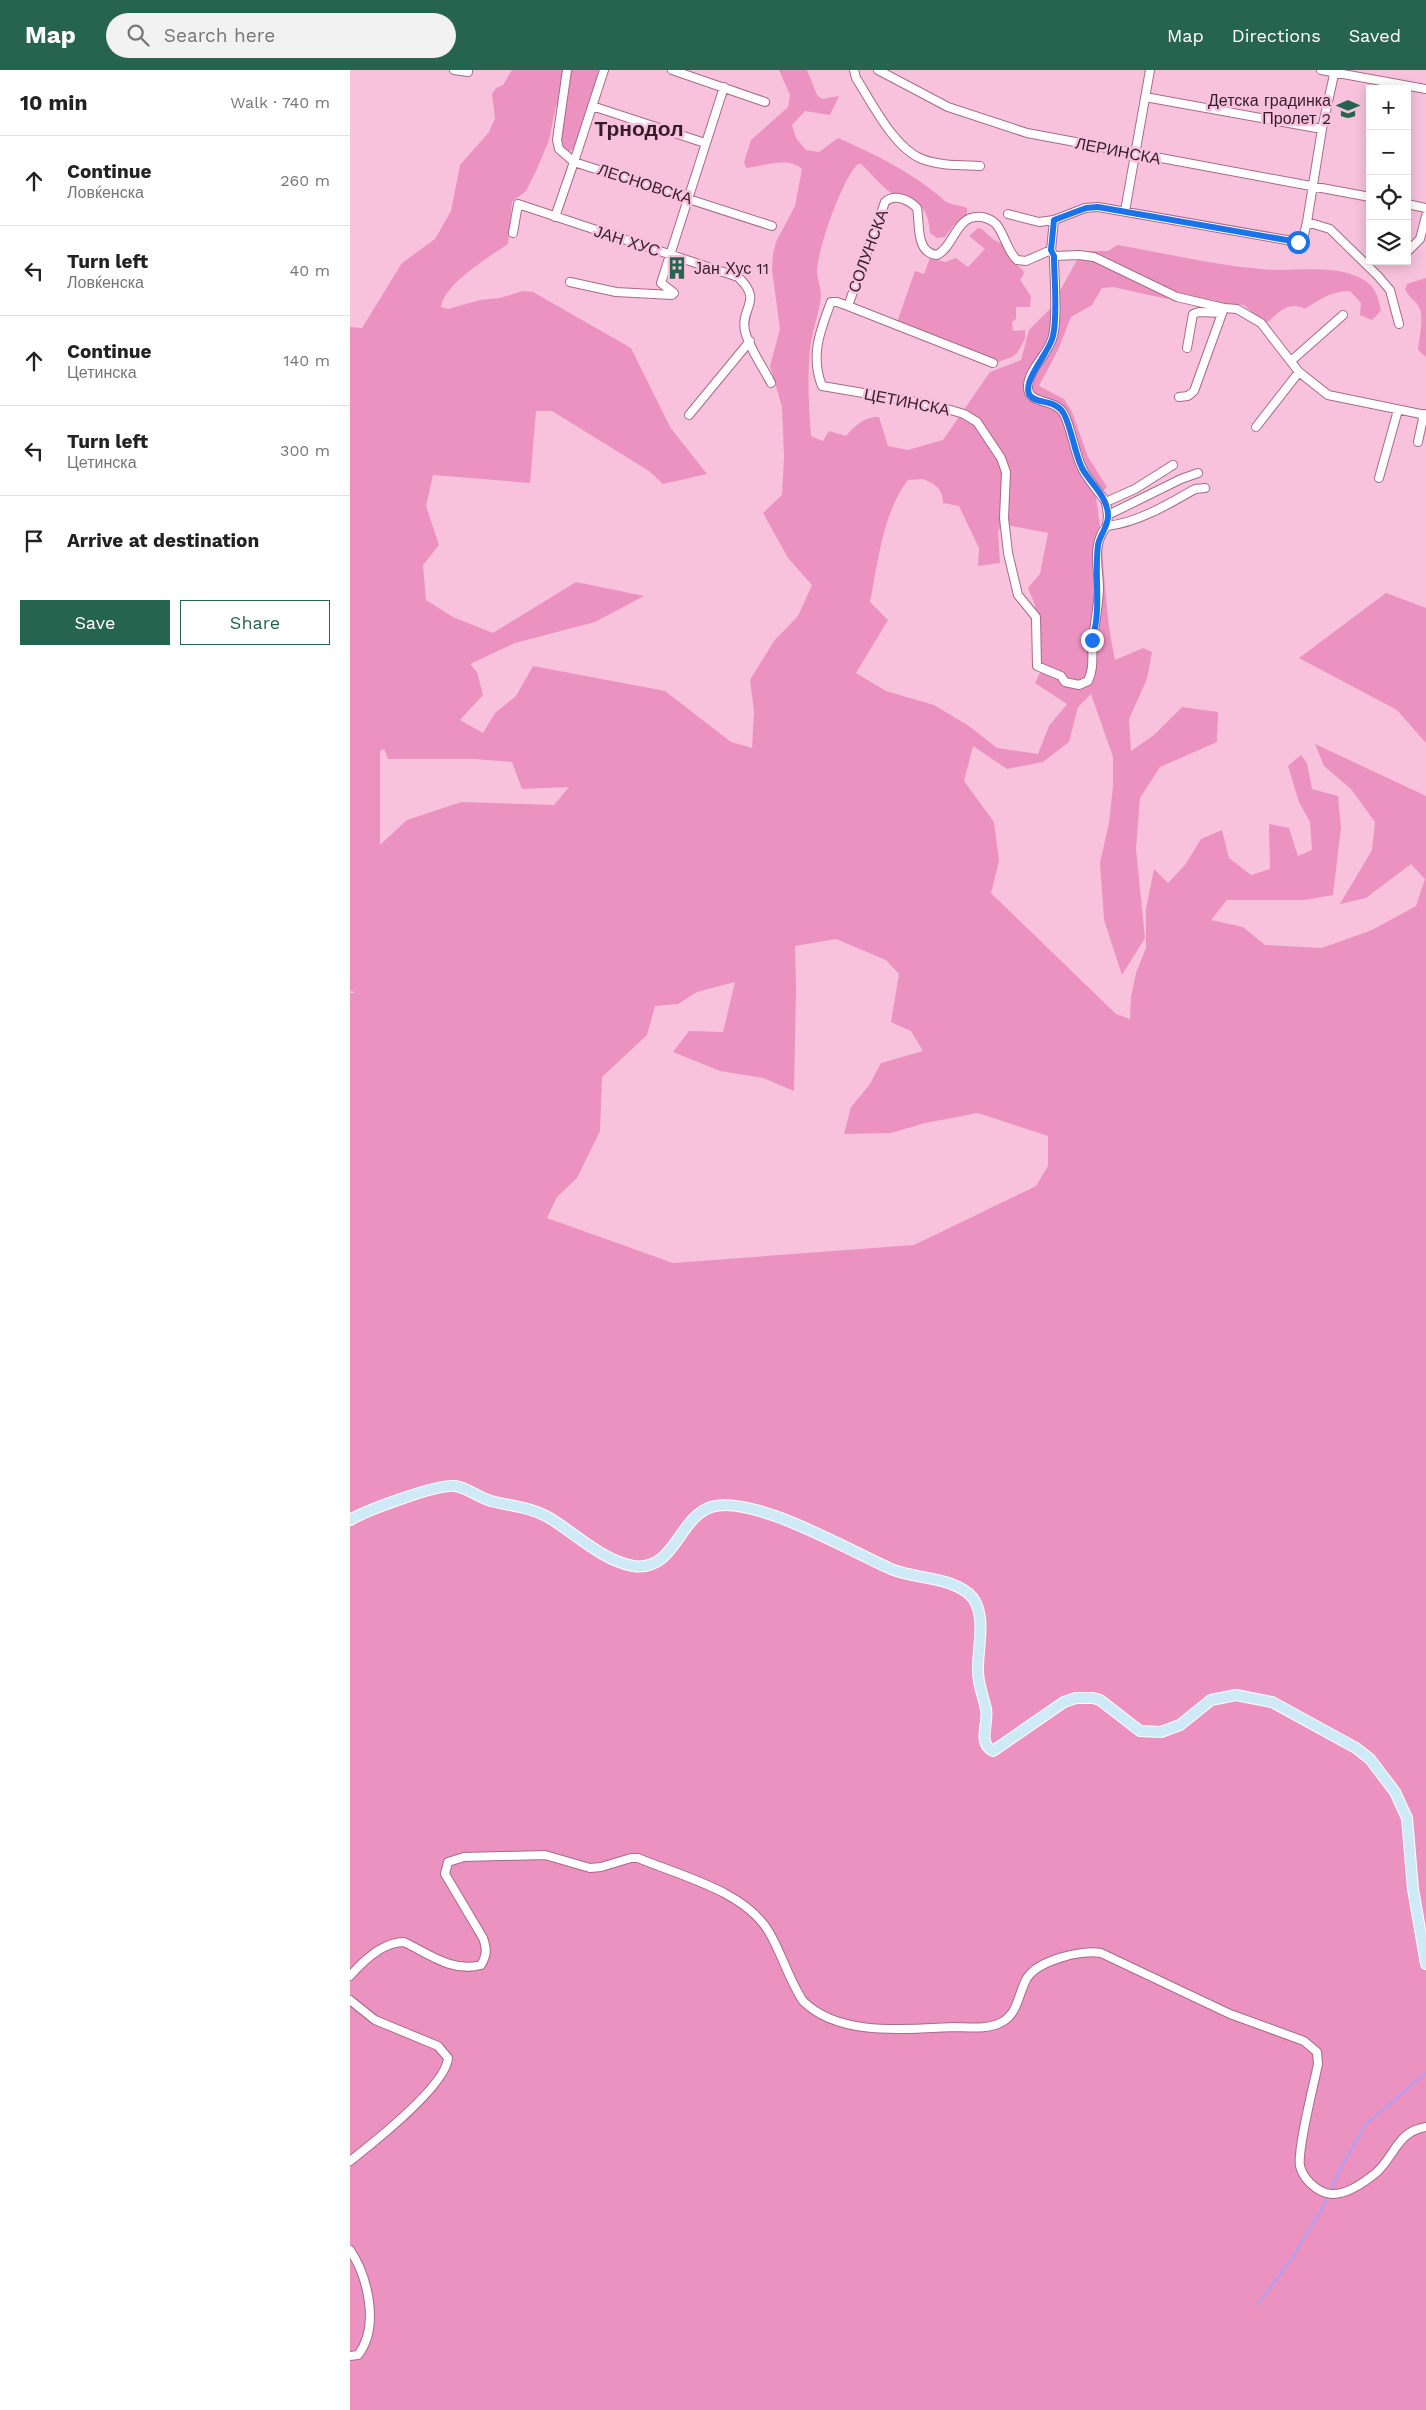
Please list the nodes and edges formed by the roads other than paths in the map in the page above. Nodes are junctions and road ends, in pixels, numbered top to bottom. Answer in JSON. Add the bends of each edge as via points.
{"nodes":[{"id":1,"x":454,"y":70,"type":"edge"},
{"id":2,"x":468,"y":70,"type":"edge"},
{"id":3,"x":567,"y":70,"type":"edge"},
{"id":4,"x":604,"y":70,"type":"edge"},
{"id":5,"x":672,"y":70,"type":"edge"},
{"id":6,"x":854,"y":70,"type":"edge"},
{"id":7,"x":878,"y":70,"type":"edge"},
{"id":8,"x":1150,"y":70,"type":"edge"},
{"id":9,"x":1321,"y":70,"type":"edge"},
{"id":10,"x":1335,"y":71,"type":"edge"},
{"id":11,"x":1387,"y":85,"type":"edge"},
{"id":12,"x":724,"y":87,"type":"junction"},
{"id":13,"x":1411,"y":88,"type":"edge"},
{"id":14,"x":1426,"y":89,"type":"edge"},
{"id":15,"x":1145,"y":97,"type":"junction"},
{"id":16,"x":765,"y":102,"type":"dead end"},
{"id":17,"x":592,"y":106,"type":"junction"},
{"id":18,"x":1322,"y":129,"type":"junction"},
{"id":19,"x":705,"y":143,"type":"junction"},
{"id":20,"x":1135,"y":155,"type":"junction"},
{"id":21,"x":574,"y":162,"type":"junction"},
{"id":22,"x":980,"y":166,"type":"dead end"},
{"id":23,"x":1313,"y":187,"type":"junction"},
{"id":24,"x":1366,"y":196,"type":"edge"},
{"id":25,"x":688,"y":198,"type":"junction"},
{"id":26,"x":1411,"y":205,"type":"edge"},
{"id":27,"x":1426,"y":208,"type":"edge"},
{"id":28,"x":1125,"y":211,"type":"junction"},
{"id":29,"x":1008,"y":214,"type":"dead end"},
{"id":30,"x":1426,"y":216,"type":"edge"},
{"id":31,"x":555,"y":217,"type":"junction"},
{"id":32,"x":1049,"y":221,"type":"junction"},
{"id":33,"x":1307,"y":222,"type":"junction"},
{"id":34,"x":772,"y":226,"type":"dead end"},
{"id":35,"x":513,"y":233,"type":"dead end"},
{"id":36,"x":1411,"y":248,"type":"edge"},
{"id":37,"x":1053,"y":253,"type":"junction"},
{"id":38,"x":669,"y":254,"type":"junction"},
{"id":39,"x":570,"y":282,"type":"dead end"},
{"id":40,"x":848,"y":306,"type":"junction"},
{"id":41,"x":1223,"y":310,"type":"junction"},
{"id":42,"x":1343,"y":315,"type":"dead end"},
{"id":43,"x":1399,"y":324,"type":"dead end"},
{"id":44,"x":750,"y":341,"type":"junction"},
{"id":45,"x":1187,"y":348,"type":"dead end"},
{"id":46,"x":1291,"y":361,"type":"junction"},
{"id":47,"x":993,"y":363,"type":"dead end"},
{"id":48,"x":1299,"y":372,"type":"junction"},
{"id":49,"x":771,"y":384,"type":"dead end"},
{"id":50,"x":1179,"y":397,"type":"dead end"},
{"id":51,"x":1398,"y":410,"type":"junction"},
{"id":52,"x":689,"y":415,"type":"dead end"},
{"id":53,"x":1425,"y":415,"type":"edge"},
{"id":54,"x":1256,"y":427,"type":"dead end"},
{"id":55,"x":1418,"y":442,"type":"dead end"},
{"id":56,"x":1172,"y":465,"type":"dead end"},
{"id":57,"x":1198,"y":473,"type":"dead end"},
{"id":58,"x":1379,"y":478,"type":"dead end"},
{"id":59,"x":1205,"y":488,"type":"dead end"},
{"id":60,"x":1106,"y":502,"type":"junction"},
{"id":61,"x":1108,"y":515,"type":"junction"},
{"id":62,"x":1107,"y":526,"type":"junction"},
{"id":63,"x":350,"y":1520,"type":"edge"},
{"id":64,"x":1426,"y":1964,"type":"edge"},
{"id":65,"x":350,"y":1976,"type":"edge"},
{"id":66,"x":350,"y":2000,"type":"edge"},
{"id":67,"x":1426,"y":2127,"type":"edge"},
{"id":68,"x":350,"y":2161,"type":"edge"},
{"id":69,"x":350,"y":2250,"type":"edge"},
{"id":70,"x":350,"y":2356,"type":"edge"}],
"edges":[{"from":1,"to":2,"type":"street"},
{"from":3,"to":21,"type":"street","via":[[557,140],[559,149]]},
{"from":4,"to":17,"type":"street"},
{"from":5,"to":12,"type":"street"},
{"from":6,"to":22,"type":"street","via":[[856,78],[895,136],[911,153],[928,161]]},
{"from":7,"to":20,"type":"street","name":"ЛЕРИНСКА","via":[[948,107],[992,124]]},
{"from":8,"to":15,"type":"street"},
{"from":9,"to":10,"type":"street"},
{"from":10,"to":11,"type":"street"},
{"from":10,"to":18,"type":"street"},
{"from":12,"to":16,"type":"street"},
{"from":12,"to":19,"type":"street"},
{"from":13,"to":14,"type":"street"},
{"from":15,"to":18,"type":"street"},
{"from":15,"to":20,"type":"street"},
{"from":17,"to":19,"type":"street"},
{"from":17,"to":21,"type":"street"},
{"from":18,"to":23,"type":"street"},
{"from":19,"to":25,"type":"street"},
{"from":20,"to":23,"type":"street","name":"ЛЕРИНСКА"},
{"from":20,"to":28,"type":"street"},
{"from":21,"to":25,"type":"street","name":"ЛЕСНОВСКА"},
{"from":21,"to":31,"type":"street"},
{"from":23,"to":24,"type":"street","name":"ЛЕРИНСКА"},
{"from":23,"to":33,"type":"street"},
{"from":25,"to":34,"type":"street","name":"ЛЕСНОВСКА"},
{"from":25,"to":38,"type":"street"},
{"from":26,"to":27,"type":"street"},
{"from":28,"to":32,"type":"street","via":[[1092,207]]},
{"from":28,"to":33,"type":"street","via":[[1293,243],[1302,240]]},
{"from":29,"to":32,"type":"street"},
{"from":30,"to":36,"type":"street","via":[[1420,239]]},
{"from":31,"to":35,"type":"street","name":"ЈАН ХУС","via":[[518,204]]},
{"from":31,"to":38,"type":"street","name":"ЈАН ХУС"},
{"from":32,"to":37,"type":"street"},
{"from":33,"to":43,"type":"street","via":[[1330,229],[1378,276],[1390,290]]},
{"from":37,"to":40,"type":"street","name":"СОЛУНСКА","via":[[1026,261],[1017,260],[998,226],[986,218],[977,217],[964,222],[944,250],[934,255],[924,248],[919,234],[917,208],[906,200],[892,198],[885,202],[881,211]]},
{"from":37,"to":41,"type":"street","via":[[1094,257],[1178,297]]},
{"from":37,"to":60,"type":"street","name":"ЦЕТИНСКА","via":[[1054,336],[1031,377],[1029,395],[1059,406],[1082,468]]},
{"from":38,"to":39,"type":"street","via":[[661,284],[673,291],[672,295],[616,292]]},
{"from":38,"to":44,"type":"street","name":"ЈАН ХУС","via":[[738,277],[746,284],[751,297],[745,328]]},
{"from":40,"to":47,"type":"street","name":"СОЛУНСКА"},
{"from":40,"to":62,"type":"street","name":"ЦЕТИНСКА","via":[[831,302],[818,338],[816,372],[822,386],[934,405],[964,414],[977,422],[1006,472],[1004,518],[1008,553],[1018,595],[1036,617],[1037,666],[1061,676],[1070,684],[1079,685],[1088,680],[1093,669],[1092,640],[1099,588],[1098,544]]},
{"from":41,"to":45,"type":"street","via":[[1193,314]]},
{"from":41,"to":46,"type":"street","via":[[1237,309],[1261,323]]},
{"from":41,"to":50,"type":"street","via":[[1194,391]]},
{"from":42,"to":46,"type":"street"},
{"from":44,"to":49,"type":"street","name":"ЈАН ХУС"},
{"from":44,"to":52,"type":"street"},
{"from":46,"to":48,"type":"street"},
{"from":48,"to":51,"type":"street","via":[[1328,395]]},
{"from":48,"to":54,"type":"street"},
{"from":51,"to":53,"type":"street"},
{"from":51,"to":58,"type":"street"},
{"from":53,"to":55,"type":"street"},
{"from":56,"to":60,"type":"street"},
{"from":57,"to":61,"type":"street"},
{"from":59,"to":62,"type":"street","via":[[1195,489],[1140,517]]},
{"from":60,"to":61,"type":"street","name":"ЦЕТИНСКА"},
{"from":61,"to":62,"type":"street","name":"ЦЕТИНСКА"},
{"from":63,"to":64,"type":"main road","via":[[432,1488],[458,1486],[489,1500],[531,1509],[592,1548],[634,1566],[650,1565],[663,1558],[693,1518],[710,1508],[728,1505],[785,1520],[815,1531],[891,1569],[935,1579],[968,1593],[980,1612],[978,1672],[986,1710],[984,1742],[993,1751],[1064,1702],[1076,1698],[1100,1700],[1128,1723],[1150,1733],[1172,1730],[1211,1700],[1236,1695],[1272,1702],[1356,1748],[1370,1759],[1395,1792],[1407,1818],[1413,1889]]},
{"from":65,"to":67,"type":"street","via":[[384,1946],[396,1942],[404,1942],[450,1965],[462,1968],[481,1965],[486,1947],[445,1874],[448,1862],[464,1857],[533,1855],[590,1868],[638,1858],[731,1897],[749,1908],[769,1931],[803,2001],[811,2009],[849,2023],[883,2029],[996,2025],[1012,2013],[1031,1972],[1067,1956],[1092,1951],[1101,1952],[1230,2014],[1304,2041],[1317,2052],[1318,2064],[1300,2165],[1310,2183],[1328,2194],[1366,2181],[1379,2170],[1402,2138]]},
{"from":66,"to":68,"type":"street","via":[[375,2020],[438,2046],[448,2058],[440,2077],[396,2124]]},
{"from":69,"to":70,"type":"street","via":[[367,2284],[368,2312],[365,2346],[358,2355]]}]}
